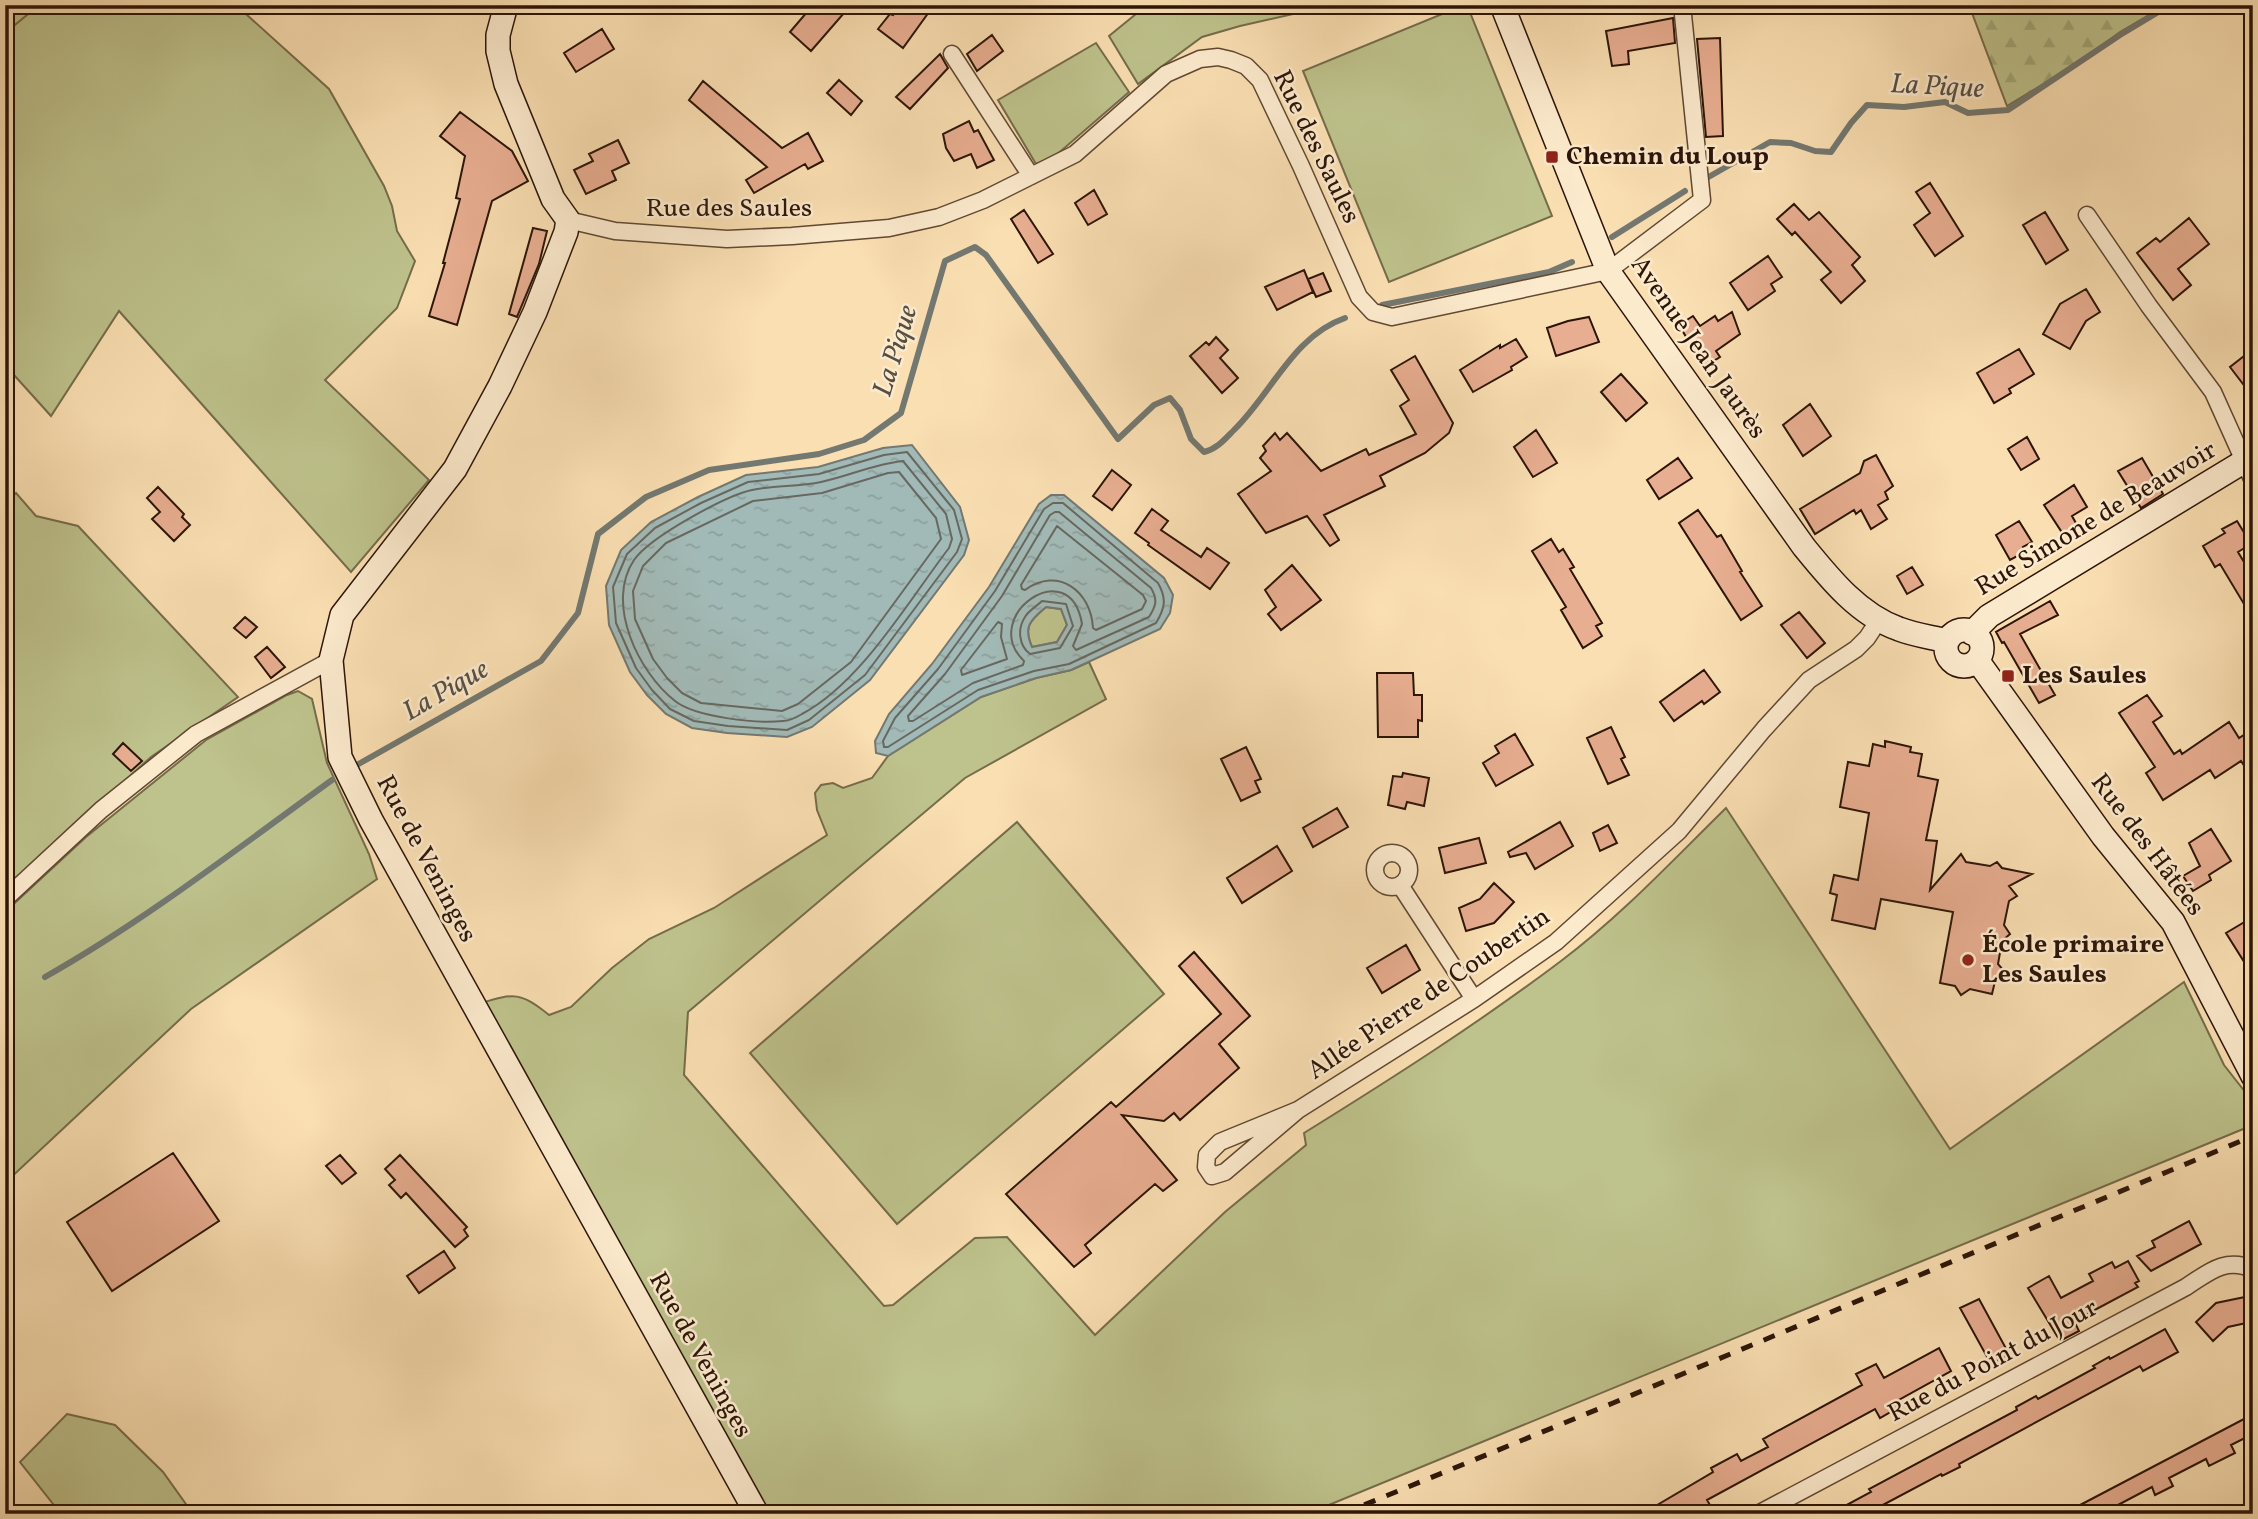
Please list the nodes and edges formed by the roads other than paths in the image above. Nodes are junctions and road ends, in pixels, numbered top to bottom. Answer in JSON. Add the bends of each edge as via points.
{"nodes":[{"id":1,"x":506,"y":5,"type":"edge"},
{"id":2,"x":1502,"y":5,"type":"edge"},
{"id":3,"x":1682,"y":5,"type":"edge"},
{"id":4,"x":952,"y":54,"type":"dead end"},
{"id":5,"x":1031,"y":176,"type":"junction"},
{"id":6,"x":2087,"y":215,"type":"dead end"},
{"id":7,"x":568,"y":220,"type":"junction"},
{"id":8,"x":1608,"y":271,"type":"junction"},
{"id":9,"x":2250,"y":467,"type":"edge"},
{"id":10,"x":1879,"y":620,"type":"junction"},
{"id":11,"x":1972,"y":633,"type":"junction"},
{"id":12,"x":1947,"y":641,"type":"junction"},
{"id":13,"x":331,"y":660,"type":"junction"},
{"id":14,"x":1977,"y":660,"type":"junction"},
{"id":15,"x":1400,"y":885,"type":"dead end"},
{"id":16,"x":5,"y":899,"type":"edge"},
{"id":17,"x":1474,"y":999,"type":"junction"},
{"id":18,"x":2253,"y":1076,"type":"edge"},
{"id":19,"x":1298,"y":1110,"type":"junction"},
{"id":20,"x":2253,"y":1269,"type":"edge"},
{"id":21,"x":757,"y":1514,"type":"edge"},
{"id":22,"x":1758,"y":1514,"type":"edge"}],
"edges":[{"from":1,"to":7,"type":"street","via":[[498,51],[506,84],[553,199]]},
{"from":2,"to":8,"type":"street","name":"Avenue Jean Jaurès"},
{"from":3,"to":8,"type":"street","via":[[1702,200]]},
{"from":4,"to":5,"type":"street"},
{"from":5,"to":7,"type":"street","name":"Rue des Saules","via":[[939,217],[844,233],[678,237],[615,231]]},
{"from":5,"to":8,"type":"street","name":"Rue des Saules","via":[[1075,154],[1166,74],[1200,59],[1218,57],[1246,66],[1259,80],[1359,297],[1374,312],[1392,317]]},
{"from":6,"to":9,"type":"street","via":[[2213,392]]},
{"from":7,"to":13,"type":"street","name":"Rue de Veninges","via":[[535,312],[455,470],[342,615]]},
{"from":8,"to":10,"type":"street","name":"Avenue Jean Jaurès","via":[[1804,547],[1840,589]]},
{"from":9,"to":11,"type":"street","name":"Rue Simone de Beauvoir","via":[[1989,616]]},
{"from":10,"to":12,"type":"street","name":"Avenue Jean Jaurès"},
{"from":10,"to":17,"type":"street","name":"Allée Pierre de Coubertin","via":[[1862,644],[1809,680],[1679,831],[1556,942]]},
{"from":11,"to":12,"type":"street","via":[[1957,632]]},
{"from":11,"to":14,"type":"street","via":[[1980,641]]},
{"from":12,"to":14,"type":"street","via":[[1947,653],[1954,663],[1965,666]]},
{"from":13,"to":16,"type":"street","via":[[196,734],[101,810]]},
{"from":13,"to":21,"type":"street","name":"Rue de Veninges","via":[[340,757]]},
{"from":14,"to":18,"type":"street","name":"Rue des Hâtées","via":[[2103,836],[2173,922]]},
{"from":15,"to":17,"type":"street"},
{"from":17,"to":19,"type":"street","name":"Allée Pierre de Coubertin"},
{"from":19,"to":19,"type":"street","name":"Allée Pierre de Coubertin","via":[[1225,1172],[1212,1176],[1206,1167],[1207,1155],[1220,1142]]},
{"from":20,"to":22,"type":"street","name":"Rue du Point du Jour","via":[[2238,1263],[2216,1268]]}]}
